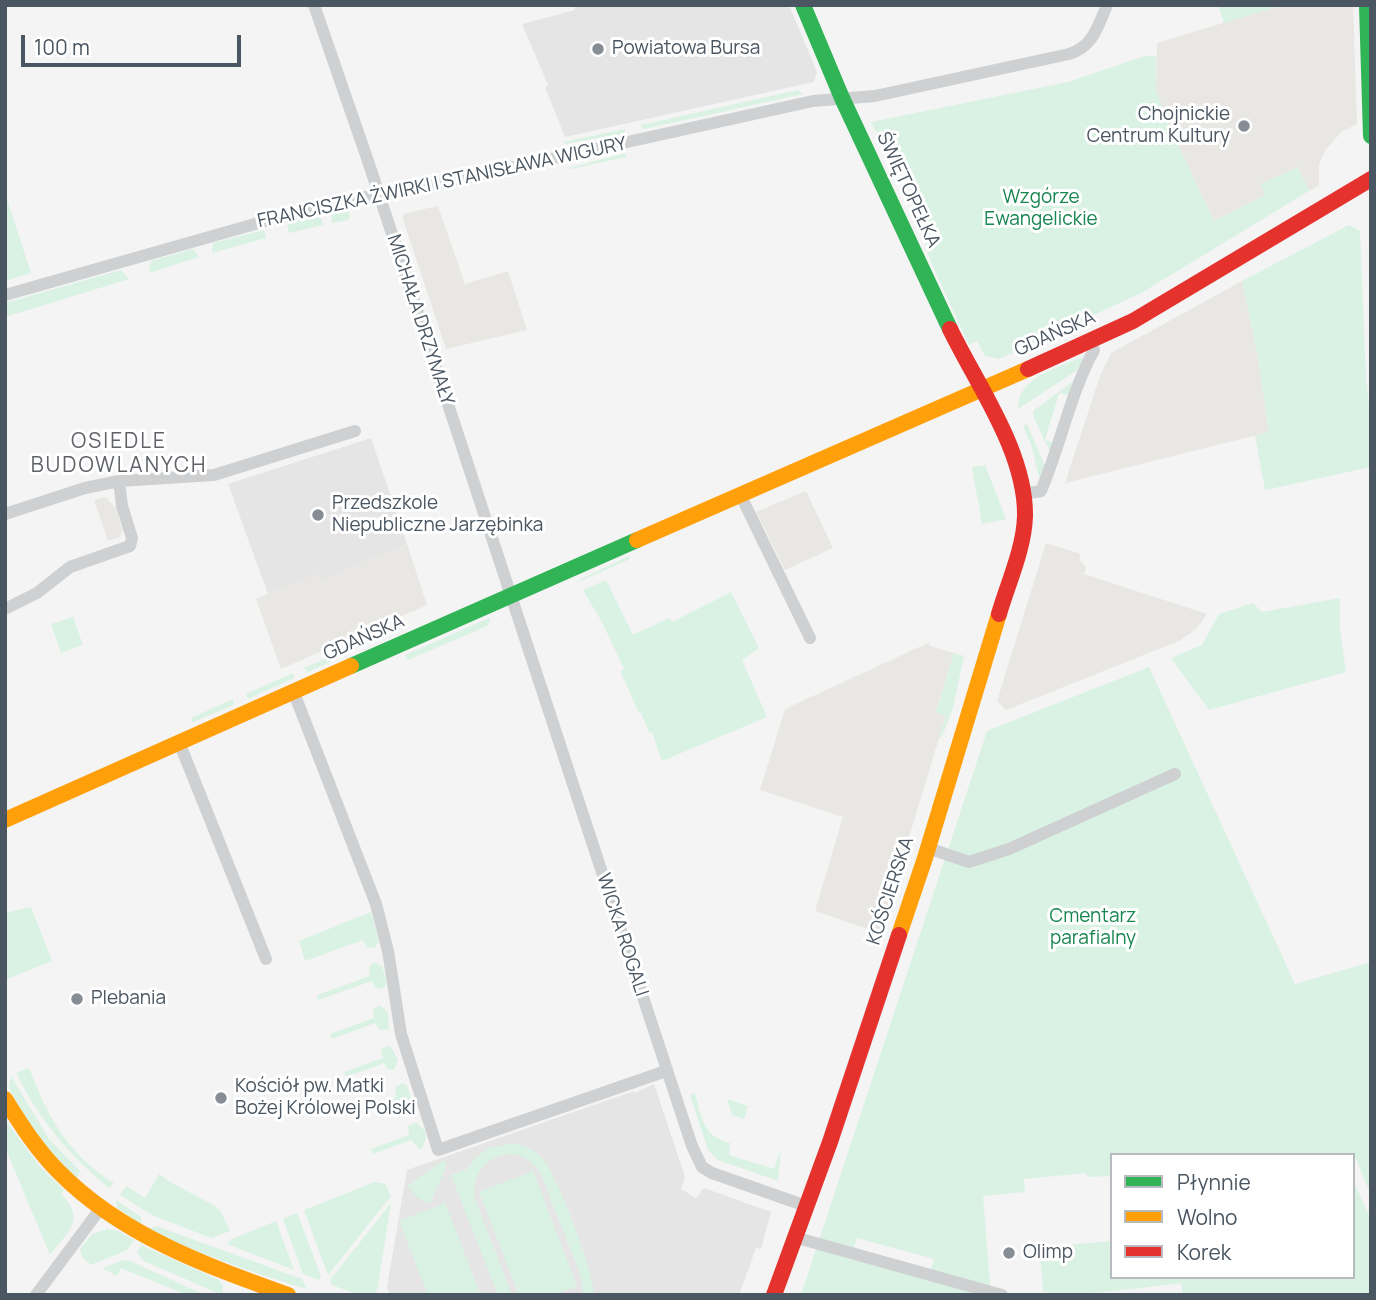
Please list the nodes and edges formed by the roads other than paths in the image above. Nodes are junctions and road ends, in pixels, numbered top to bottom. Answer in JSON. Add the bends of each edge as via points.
{"nodes":[{"id":1,"x":314,"y":5,"type":"edge"},
{"id":2,"x":803,"y":5,"type":"edge"},
{"id":3,"x":1107,"y":5,"type":"edge"},
{"id":4,"x":1367,"y":5,"type":"edge"},
{"id":5,"x":842,"y":98,"type":"junction"},
{"id":6,"x":1371,"y":136,"type":"edge"},
{"id":7,"x":1371,"y":179,"type":"edge"},
{"id":8,"x":379,"y":196,"type":"junction"},
{"id":9,"x":5,"y":295,"type":"edge"},
{"id":10,"x":1091,"y":342,"type":"junction"},
{"id":11,"x":981,"y":389,"type":"junction"},
{"id":12,"x":355,"y":431,"type":"dead end"},
{"id":13,"x":119,"y":481,"type":"junction"},
{"id":14,"x":740,"y":494,"type":"junction"},
{"id":15,"x":1024,"y":495,"type":"junction"},
{"id":16,"x":5,"y":514,"type":"edge"},
{"id":17,"x":510,"y":596,"type":"junction"},
{"id":18,"x":5,"y":609,"type":"edge"},
{"id":19,"x":810,"y":638,"type":"dead end"},
{"id":20,"x":293,"y":693,"type":"junction"},
{"id":21,"x":179,"y":742,"type":"junction"},
{"id":22,"x":1175,"y":774,"type":"dead end"},
{"id":23,"x":5,"y":820,"type":"edge"},
{"id":24,"x":928,"y":848,"type":"junction"},
{"id":25,"x":266,"y":960,"type":"dead end"},
{"id":26,"x":666,"y":1071,"type":"junction"},
{"id":27,"x":5,"y":1099,"type":"edge"},
{"id":28,"x":806,"y":1206,"type":"junction"},
{"id":29,"x":100,"y":1209,"type":"junction"},
{"id":30,"x":794,"y":1237,"type":"junction"},
{"id":31,"x":36,"y":1295,"type":"edge"},
{"id":32,"x":288,"y":1295,"type":"edge"},
{"id":33,"x":774,"y":1295,"type":"edge"},
{"id":34,"x":1002,"y":1295,"type":"edge"}],
"edges":[{"from":1,"to":8,"type":"street","name":"MICHAŁA DRZYMAŁY"},
{"from":2,"to":5,"type":"main road","name":"ŚWIĘTOPEŁKA"},
{"from":3,"to":5,"type":"street","name":"FRANCISZKA ŻWIRKI I STANISŁAWA WIGURY","via":[[1093,38],[1078,51],[875,96]]},
{"from":4,"to":6,"type":"main road"},
{"from":5,"to":8,"type":"street","name":"FRANCISZKA ŻWIRKI I STANISŁAWA WIGURY"},
{"from":5,"to":11,"type":"main road","name":"ŚWIĘTOPEŁKA"},
{"from":7,"to":10,"type":"main road","name":"GDAŃSKA","via":[[1188,290]]},
{"from":8,"to":9,"type":"street","name":"FRANCISZKA ŻWIRKI I STANISŁAWA WIGURY","via":[[268,220]]},
{"from":8,"to":17,"type":"street","name":"MICHAŁA DRZYMAŁY"},
{"from":10,"to":11,"type":"main road","name":"GDAŃSKA"},
{"from":10,"to":15,"type":"street","via":[[1094,350],[1080,376],[1041,491]]},
{"from":11,"to":14,"type":"main road","name":"GDAŃSKA"},
{"from":11,"to":15,"type":"main road","name":"KOŚCIERSKA","via":[[1009,443]]},
{"from":12,"to":13,"type":"street","via":[[214,475]]},
{"from":13,"to":16,"type":"street"},
{"from":13,"to":18,"type":"street","via":[[132,544],[70,567],[37,593]]},
{"from":14,"to":17,"type":"main road","name":"GDAŃSKA"},
{"from":14,"to":19,"type":"street"},
{"from":15,"to":24,"type":"main road","name":"KOŚCIERSKA","via":[[1022,538]]},
{"from":17,"to":20,"type":"main road","name":"GDAŃSKA"},
{"from":17,"to":26,"type":"street","name":"WICKA ROGALI"},
{"from":20,"to":21,"type":"main road","name":"GDAŃSKA"},
{"from":20,"to":26,"type":"street","via":[[376,904],[401,1034],[438,1150]]},
{"from":21,"to":23,"type":"main road","name":"GDAŃSKA"},
{"from":21,"to":25,"type":"street"},
{"from":22,"to":24,"type":"street","via":[[970,862]]},
{"from":24,"to":28,"type":"main road","name":"KOŚCIERSKA"},
{"from":26,"to":28,"type":"street","name":"WICKA ROGALI","via":[[702,1167]]},
{"from":27,"to":29,"type":"main road","via":[[46,1160]]},
{"from":28,"to":30,"type":"main road","name":"KOŚCIERSKA"},
{"from":29,"to":31,"type":"street"},
{"from":29,"to":32,"type":"main road","via":[[191,1258]]},
{"from":30,"to":33,"type":"main road","name":"KOŚCIERSKA"},
{"from":30,"to":34,"type":"street"}]}
